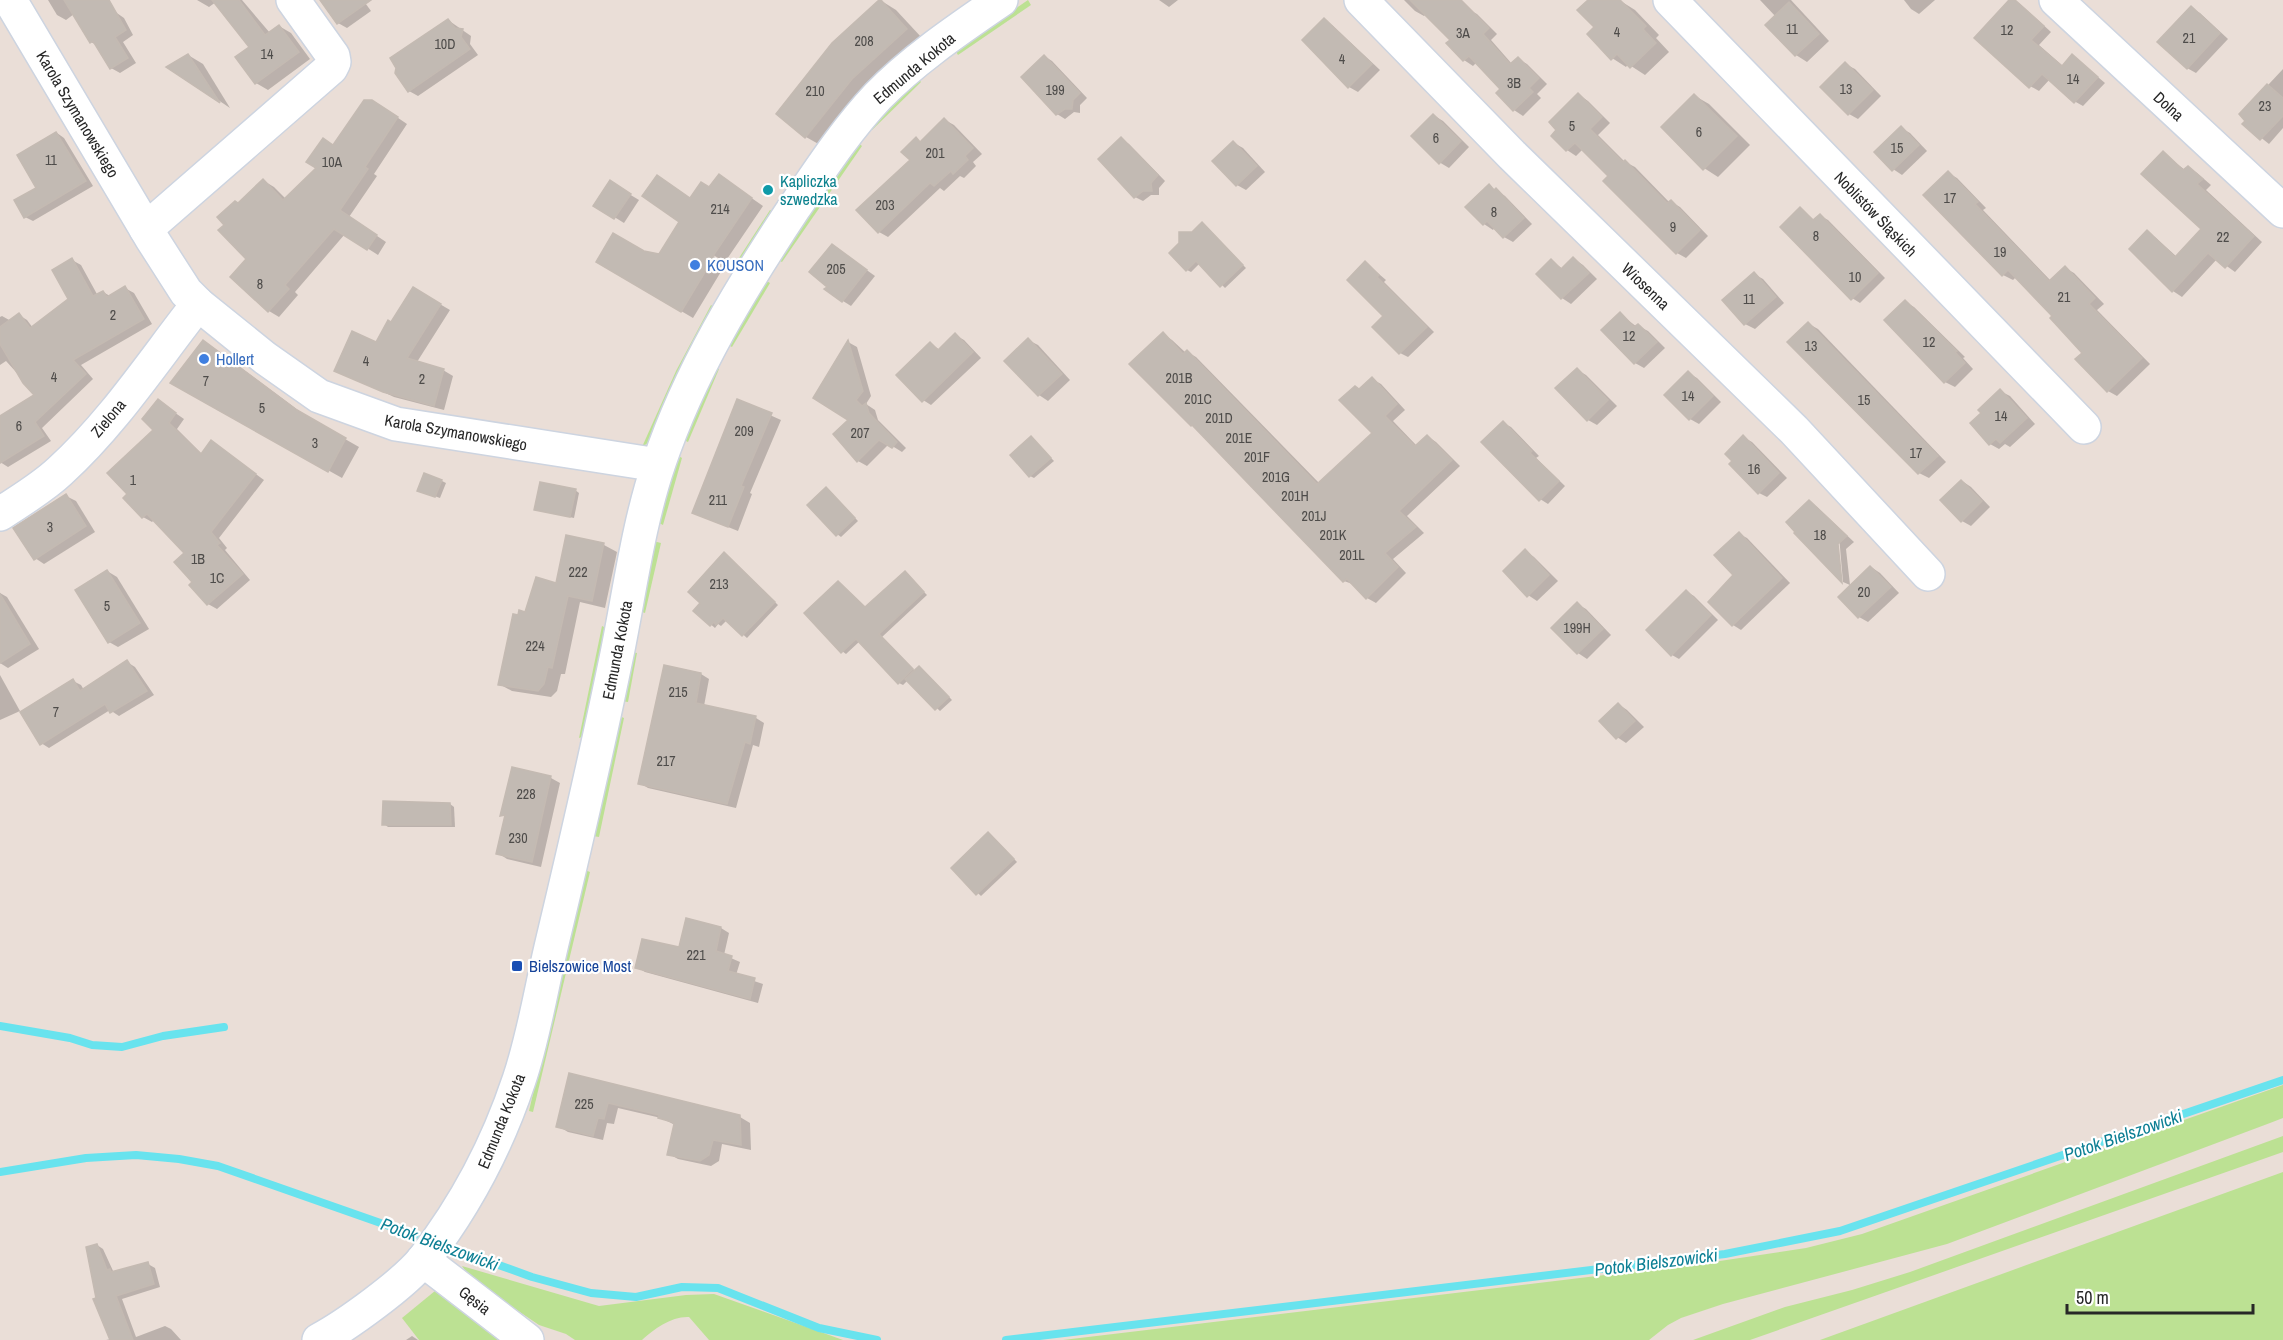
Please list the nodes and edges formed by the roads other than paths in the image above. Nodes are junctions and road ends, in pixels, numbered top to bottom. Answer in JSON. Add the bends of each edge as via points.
{"nodes":[{"id":1,"x":10,"y":0,"type":"edge"},
{"id":2,"x":293,"y":0,"type":"edge"},
{"id":3,"x":1361,"y":0,"type":"edge"},
{"id":4,"x":1670,"y":0,"type":"edge"},
{"id":5,"x":2056,"y":0,"type":"edge"},
{"id":6,"x":984,"y":5,"type":"edge"},
{"id":7,"x":2283,"y":211,"type":"edge"},
{"id":8,"x":146,"y":229,"type":"junction"},
{"id":9,"x":198,"y":304,"type":"junction"},
{"id":10,"x":2084,"y":427,"type":"dead end"},
{"id":11,"x":658,"y":465,"type":"junction"},
{"id":12,"x":0,"y":514,"type":"edge"},
{"id":13,"x":1928,"y":574,"type":"dead end"},
{"id":14,"x":431,"y":1248,"type":"junction"},
{"id":15,"x":326,"y":1339,"type":"edge"},
{"id":16,"x":527,"y":1340,"type":"edge"}],
"edges":[{"from":1,"to":8,"type":"street","name":"Karola Szymanowskiego"},
{"from":2,"to":8,"type":"street","via":[[333,56],[332,68]]},
{"from":3,"to":13,"type":"street","name":"Wiosenna","via":[[1512,155],[1794,430]]},
{"from":4,"to":10,"type":"street","name":"Noblistów Śląskich"},
{"from":5,"to":7,"type":"street","name":"Dolna"},
{"from":6,"to":11,"type":"street","name":"Edmunda Kokota","via":[[895,80],[830,156],[725,318]]},
{"from":8,"to":9,"type":"street","name":"Karola Szymanowskiego","via":[[180,284]]},
{"from":9,"to":11,"type":"street","name":"Karola Szymanowskiego","via":[[319,396],[357,411],[407,426]]},
{"from":9,"to":12,"type":"street","name":"Zielona","via":[[77,454],[35,491]]},
{"from":11,"to":14,"type":"street","name":"Edmunda Kokota","via":[[577,840],[520,1078],[477,1177]]},
{"from":14,"to":15,"type":"street","name":"Edmunda Kokota","via":[[393,1288]]},
{"from":14,"to":16,"type":"street","name":"Gęsia"}]}
